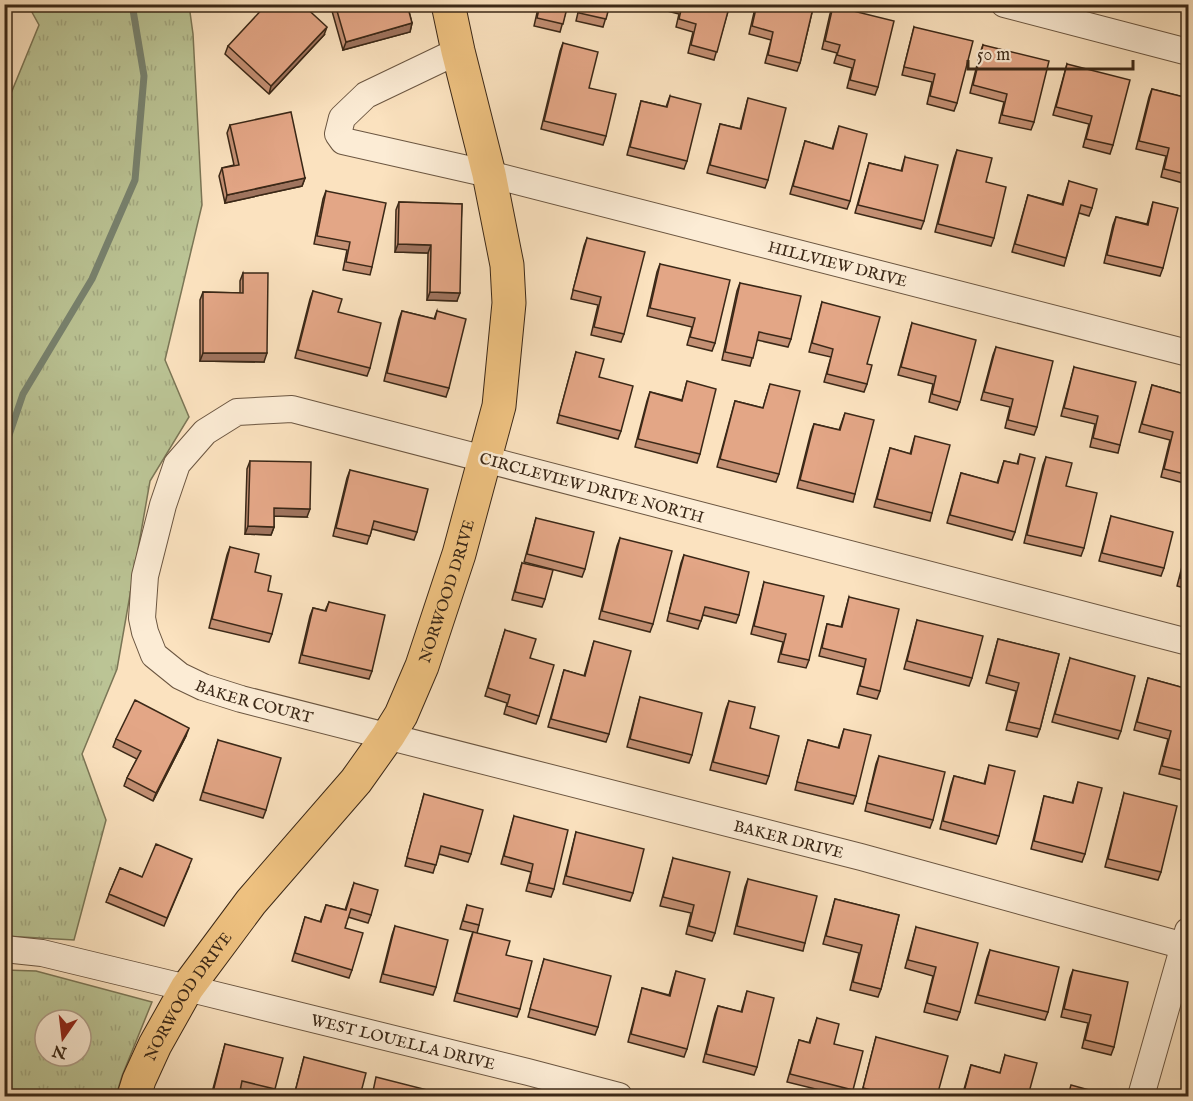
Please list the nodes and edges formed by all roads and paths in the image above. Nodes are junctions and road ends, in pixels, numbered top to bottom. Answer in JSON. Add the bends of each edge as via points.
{"nodes":[{"id":1,"x":448,"y":4,"type":"edge"},
{"id":2,"x":1004,"y":4,"type":"edge"},
{"id":3,"x":458,"y":51,"type":"junction"},
{"id":4,"x":1188,"y":52,"type":"edge"},
{"id":5,"x":489,"y":174,"type":"junction"},
{"id":6,"x":1188,"y":353,"type":"edge"},
{"id":7,"x":485,"y":459,"type":"junction"},
{"id":8,"x":144,"y":632,"type":"joint"},
{"id":9,"x":1188,"y":642,"type":"edge"},
{"id":10,"x":388,"y":736,"type":"junction"},
{"id":11,"x":1187,"y":941,"type":"edge"},
{"id":12,"x":4,"y":950,"type":"edge"},
{"id":13,"x":188,"y":988,"type":"junction"},
{"id":14,"x":134,"y":1096,"type":"edge"},
{"id":15,"x":619,"y":1096,"type":"edge"},
{"id":16,"x":1141,"y":1096,"type":"edge"}],
"edges":[{"from":1,"to":3,"type":"main road","name":"NORWOOD DRIVE"},
{"from":2,"to":4,"type":"street"},
{"from":3,"to":5,"type":"main road","name":"NORWOOD DRIVE"},
{"from":3,"to":5,"type":"street","name":"HILLVIEW DRIVE","via":[[366,95],[342,118],[338,134],[343,141]]},
{"from":5,"to":6,"type":"street","name":"HILLVIEW DRIVE"},
{"from":5,"to":7,"type":"main road","name":"NORWOOD DRIVE","via":[[507,265],[509,303],[499,406]]},
{"from":7,"to":8,"type":"street","name":"CIRCLEVIEW DRIVE NORTH","via":[[292,409],[237,412],[205,432],[177,464],[145,576]]},
{"from":7,"to":9,"type":"street","name":"CIRCLEVIEW DRIVE NORTH"},
{"from":7,"to":10,"type":"main road","name":"NORWOOD DRIVE","via":[[422,666]]},
{"from":8,"to":10,"type":"street","name":"BAKER COURT","via":[[154,655],[180,676],[203,687]]},
{"from":10,"to":11,"type":"street","name":"BAKER DRIVE"},
{"from":10,"to":13,"type":"main road","name":"NORWOOD DRIVE","via":[[356,781],[251,902]]},
{"from":11,"to":16,"type":"street"},
{"from":12,"to":13,"type":"street","name":"WEST LOUELLA DRIVE","via":[[42,953]]},
{"from":13,"to":14,"type":"main road","name":"NORWOOD DRIVE","via":[[155,1045]]},
{"from":13,"to":15,"type":"street","name":"WEST LOUELLA DRIVE"}]}
